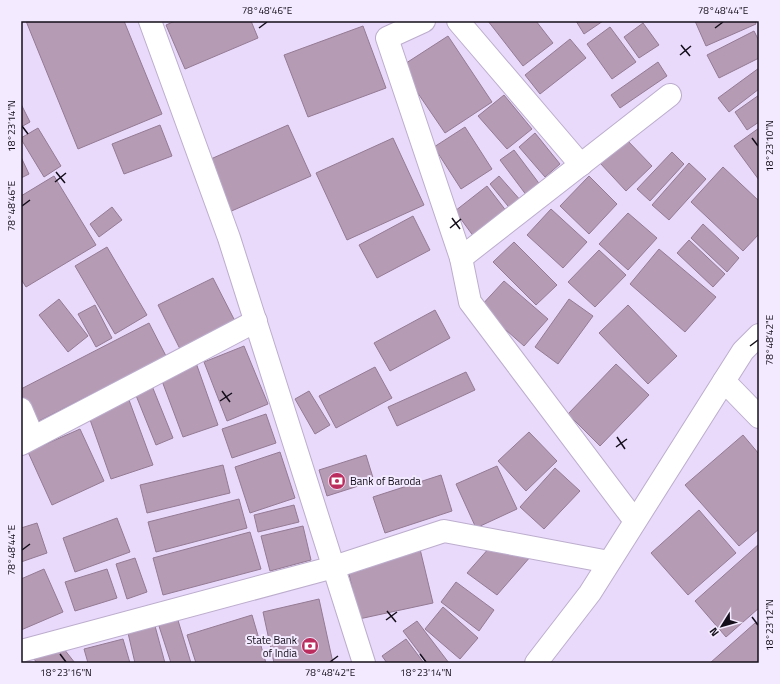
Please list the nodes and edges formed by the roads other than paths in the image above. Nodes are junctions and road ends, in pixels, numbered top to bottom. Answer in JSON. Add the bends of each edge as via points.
{"nodes":[{"id":1,"x":150,"y":21,"type":"edge"},
{"id":2,"x":424,"y":21,"type":"edge"},
{"id":3,"x":458,"y":21,"type":"edge"},
{"id":4,"x":385,"y":29,"type":"edge"},
{"id":5,"x":670,"y":95,"type":"dead end"},
{"id":6,"x":581,"y":165,"type":"junction"},
{"id":7,"x":461,"y":258,"type":"junction"},
{"id":8,"x":256,"y":321,"type":"junction"},
{"id":9,"x":759,"y":335,"type":"edge"},
{"id":10,"x":724,"y":381,"type":"junction"},
{"id":11,"x":21,"y":409,"type":"edge"},
{"id":12,"x":759,"y":417,"type":"edge"},
{"id":13,"x":27,"y":440,"type":"edge"},
{"id":14,"x":635,"y":521,"type":"junction"},
{"id":15,"x":609,"y":562,"type":"junction"},
{"id":16,"x":334,"y":567,"type":"junction"},
{"id":17,"x":21,"y":651,"type":"edge"},
{"id":18,"x":364,"y":663,"type":"edge"},
{"id":19,"x":536,"y":663,"type":"edge"}],
"edges":[{"from":1,"to":8,"type":"street","via":[[229,238]]},
{"from":2,"to":4,"type":"street"},
{"from":3,"to":6,"type":"street"},
{"from":4,"to":7,"type":"street"},
{"from":5,"to":6,"type":"street"},
{"from":6,"to":7,"type":"street"},
{"from":7,"to":14,"type":"street","via":[[470,302]]},
{"from":8,"to":13,"type":"street"},
{"from":8,"to":16,"type":"street"},
{"from":9,"to":10,"type":"street","via":[[743,351]]},
{"from":10,"to":12,"type":"street"},
{"from":10,"to":14,"type":"street"},
{"from":11,"to":13,"type":"street"},
{"from":14,"to":15,"type":"street"},
{"from":15,"to":16,"type":"street","via":[[444,531]]},
{"from":15,"to":19,"type":"street","via":[[590,593]]},
{"from":16,"to":17,"type":"street"},
{"from":16,"to":18,"type":"street"}]}
